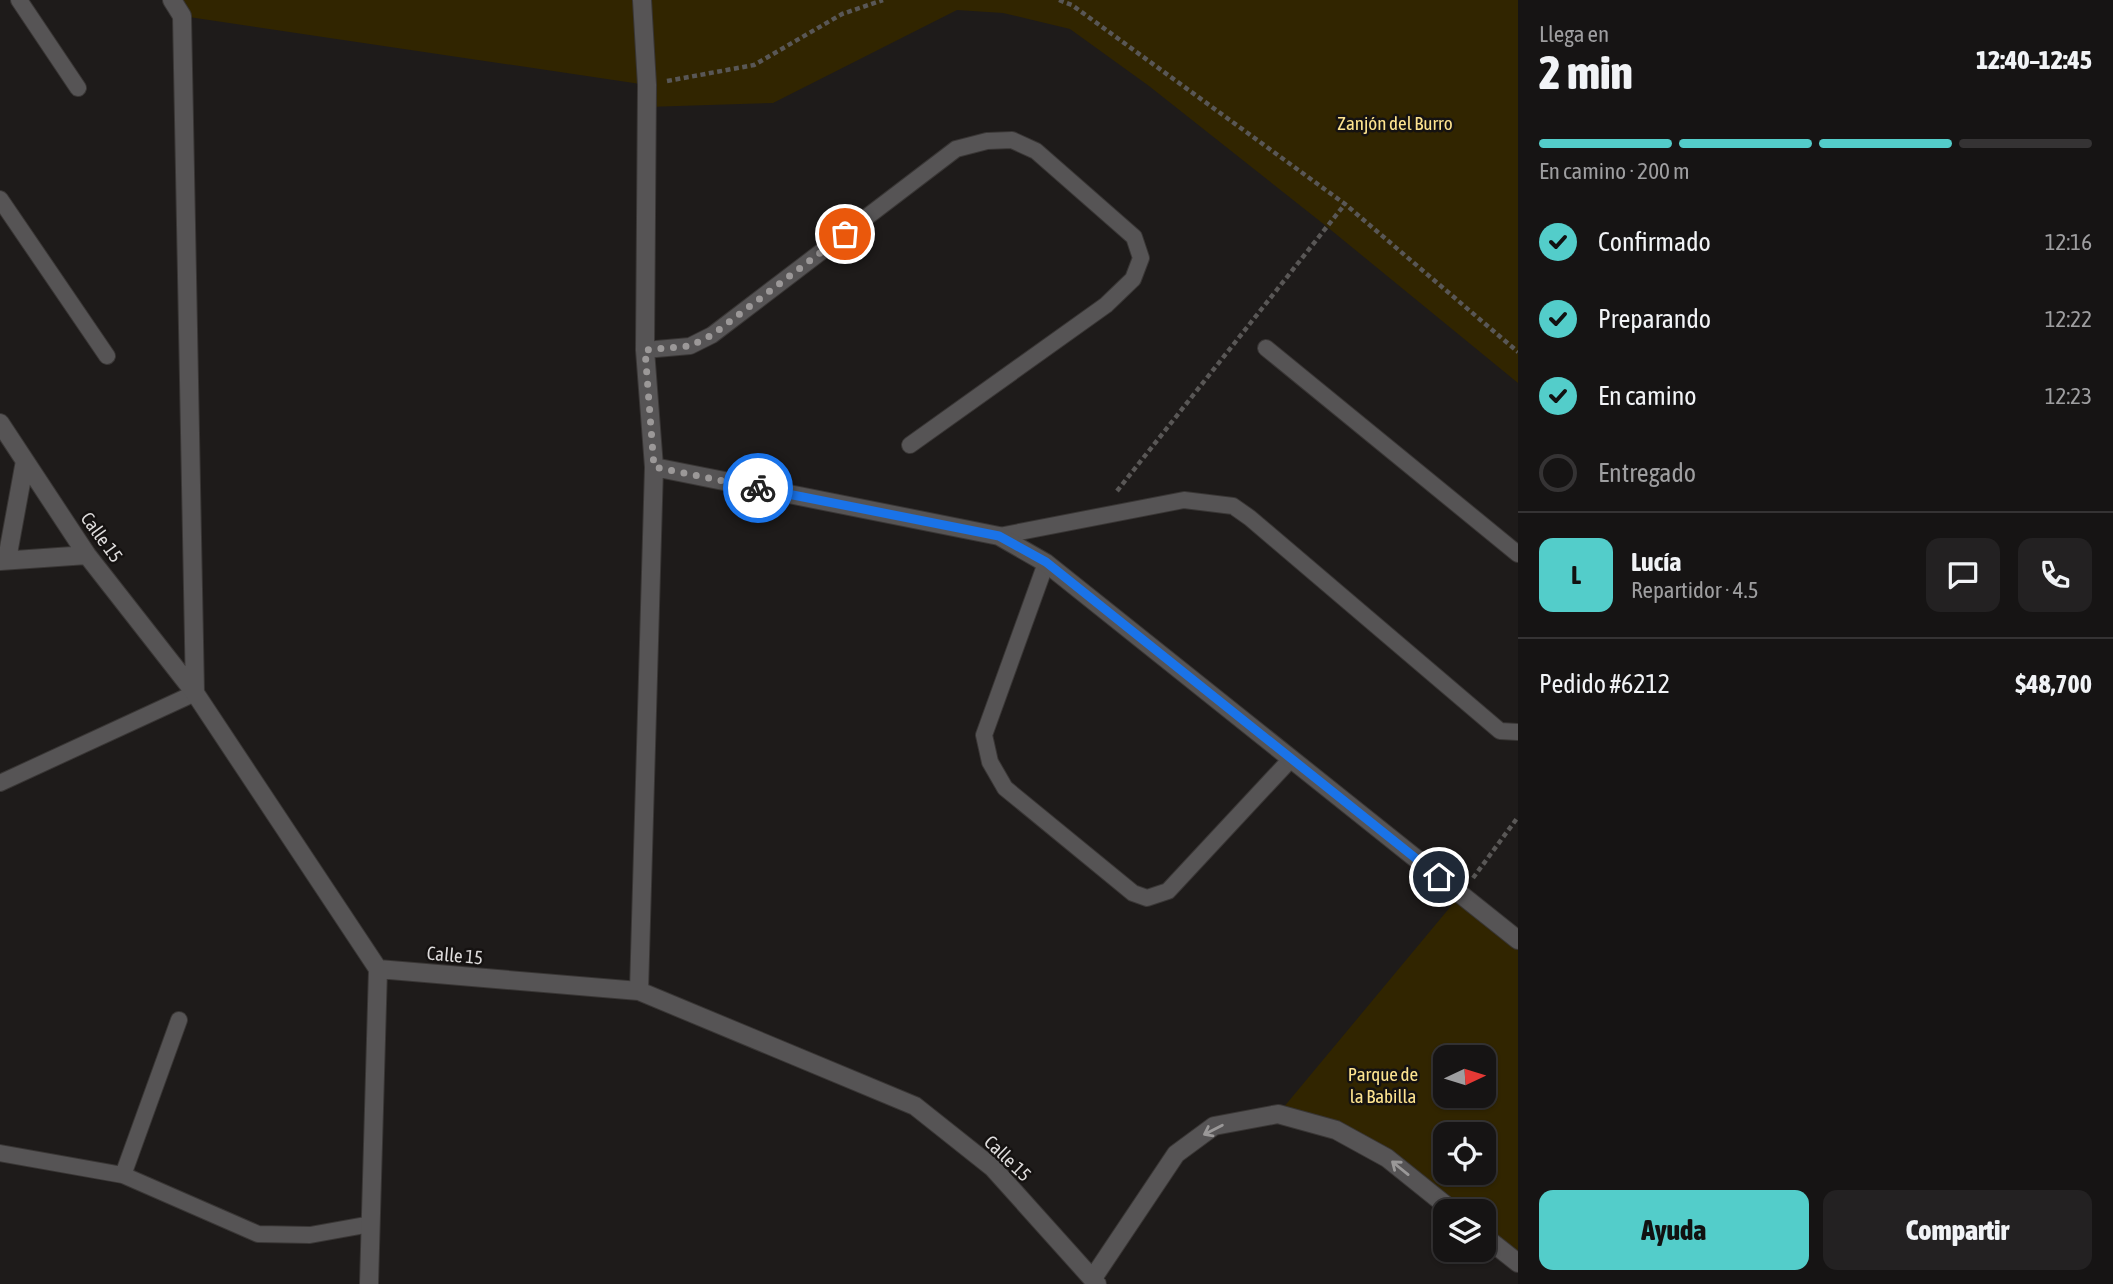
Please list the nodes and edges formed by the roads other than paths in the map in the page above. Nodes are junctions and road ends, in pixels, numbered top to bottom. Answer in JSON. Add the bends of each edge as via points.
{"nodes":[{"id":1,"x":19,"y":0,"type":"edge"},
{"id":2,"x":172,"y":0,"type":"edge"},
{"id":3,"x":642,"y":0,"type":"edge"},
{"id":4,"x":78,"y":88,"type":"dead end"},
{"id":5,"x":0,"y":199,"type":"edge"},
{"id":6,"x":1266,"y":348,"type":"dead end"},
{"id":7,"x":645,"y":350,"type":"junction"},
{"id":8,"x":107,"y":356,"type":"dead end"},
{"id":9,"x":0,"y":423,"type":"edge"},
{"id":10,"x":910,"y":446,"type":"dead end"},
{"id":11,"x":25,"y":461,"type":"junction"},
{"id":12,"x":654,"y":467,"type":"junction"},
{"id":13,"x":999,"y":536,"type":"junction"},
{"id":14,"x":1518,"y":554,"type":"edge"},
{"id":15,"x":87,"y":555,"type":"junction"},
{"id":16,"x":4,"y":560,"type":"edge"},
{"id":17,"x":1046,"y":562,"type":"junction"},
{"id":18,"x":195,"y":692,"type":"junction"},
{"id":19,"x":1518,"y":732,"type":"edge"},
{"id":20,"x":1290,"y":760,"type":"junction"},
{"id":21,"x":0,"y":783,"type":"edge"},
{"id":22,"x":1518,"y":940,"type":"edge"},
{"id":23,"x":379,"y":970,"type":"junction"},
{"id":24,"x":639,"y":991,"type":"junction"},
{"id":25,"x":179,"y":1020,"type":"dead end"},
{"id":26,"x":0,"y":1153,"type":"edge"},
{"id":27,"x":123,"y":1175,"type":"junction"},
{"id":28,"x":1438,"y":1199,"type":"edge"},
{"id":29,"x":371,"y":1224,"type":"junction"},
{"id":30,"x":1496,"y":1246,"type":"edge"},
{"id":31,"x":1518,"y":1263,"type":"edge"},
{"id":32,"x":1095,"y":1281,"type":"edge"},
{"id":33,"x":369,"y":1284,"type":"edge"}],
"edges":[{"from":1,"to":4,"type":"lane"},
{"from":2,"to":18,"type":"street","via":[[182,16]]},
{"from":3,"to":7,"type":"street","via":[[647,85]]},
{"from":5,"to":8,"type":"lane"},
{"from":6,"to":14,"type":"lane"},
{"from":7,"to":10,"type":"lane","via":[[690,346],[712,335],[956,149],[1012,140],[1036,150],[1134,237],[1142,258],[1133,279],[1107,305]]},
{"from":7,"to":12,"type":"street"},
{"from":9,"to":11,"type":"street","name":"Calle 15"},
{"from":11,"to":15,"type":"street","name":"Calle 15"},
{"from":11,"to":16,"type":"street"},
{"from":12,"to":13,"type":"street"},
{"from":12,"to":24,"type":"street"},
{"from":13,"to":17,"type":"street"},
{"from":13,"to":19,"type":"lane","via":[[1184,500],[1233,506],[1500,731]]},
{"from":15,"to":16,"type":"street"},
{"from":15,"to":18,"type":"street","name":"Calle 15"},
{"from":17,"to":20,"type":"street"},
{"from":17,"to":20,"type":"lane","via":[[984,735],[990,762],[1005,788],[1133,893],[1147,898],[1168,891]]},
{"from":18,"to":21,"type":"lane"},
{"from":18,"to":23,"type":"street","name":"Calle 15"},
{"from":20,"to":22,"type":"street"},
{"from":23,"to":24,"type":"street","name":"Calle 15"},
{"from":23,"to":29,"type":"street"},
{"from":24,"to":32,"type":"street","name":"Calle 15","via":[[915,1106],[993,1168]]},
{"from":25,"to":27,"type":"lane"},
{"from":26,"to":27,"type":"lane"},
{"from":27,"to":29,"type":"lane","via":[[258,1234],[310,1235]]},
{"from":28,"to":32,"type":"street","one_way":true,"via":[[1387,1158],[1336,1130],[1278,1114],[1214,1126],[1176,1154]]},
{"from":29,"to":33,"type":"street"},
{"from":30,"to":31,"type":"street"}]}
